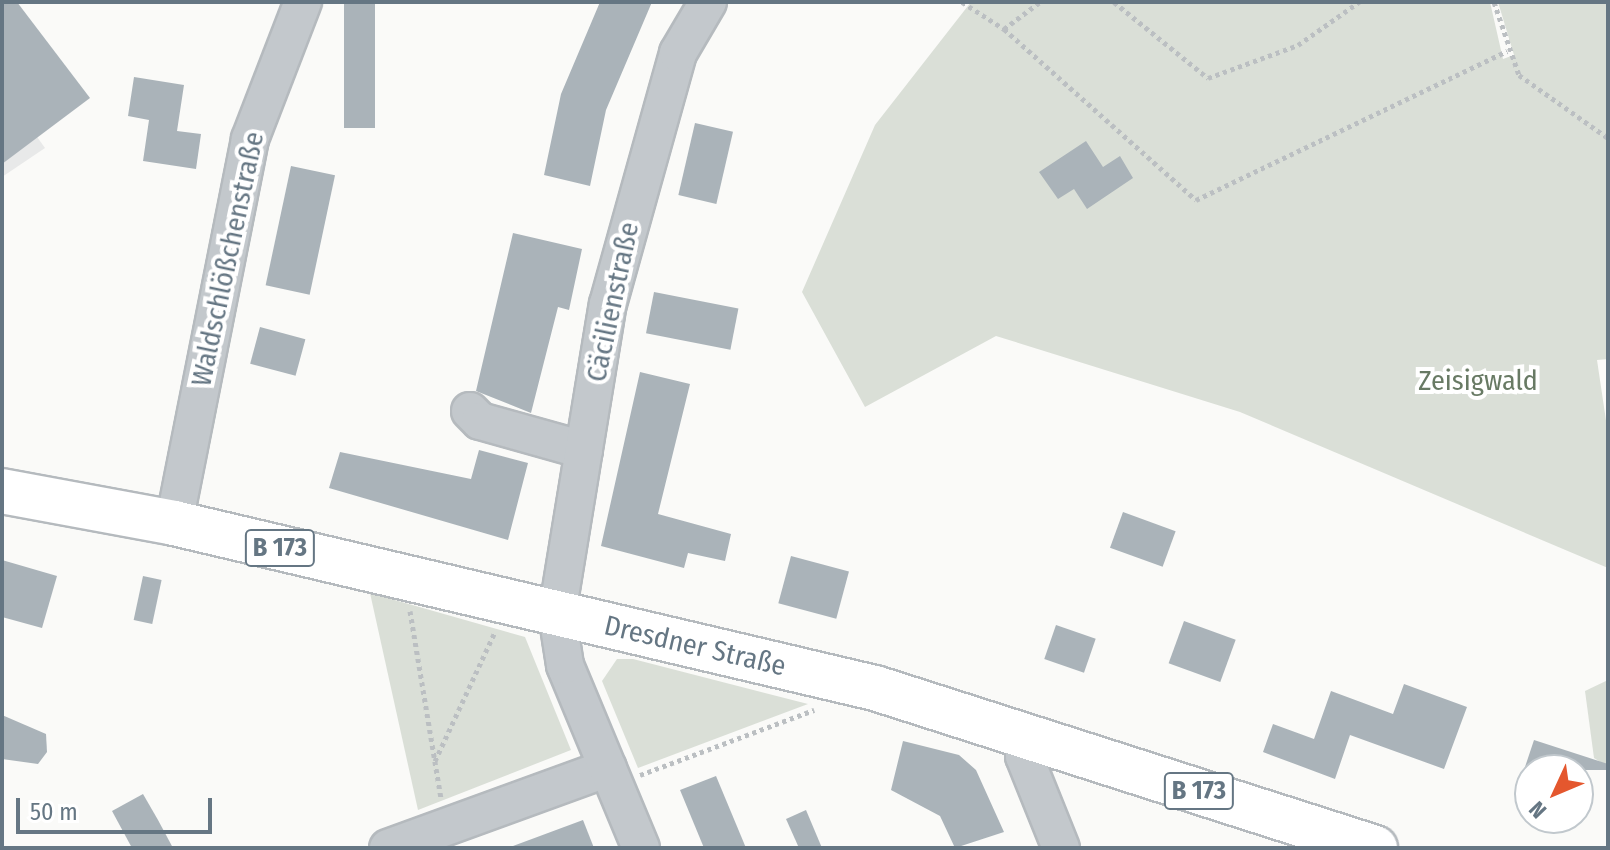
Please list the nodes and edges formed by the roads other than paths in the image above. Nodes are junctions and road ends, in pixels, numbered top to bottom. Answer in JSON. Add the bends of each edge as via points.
{"nodes":[{"id":1,"x":303,"y":2,"type":"edge"},
{"id":2,"x":708,"y":2,"type":"edge"},
{"id":3,"x":470,"y":411,"type":"dead end"},
{"id":4,"x":584,"y":450,"type":"junction"},
{"id":5,"x":2,"y":491,"type":"edge"},
{"id":6,"x":174,"y":523,"type":"junction"},
{"id":7,"x":557,"y":614,"type":"junction"},
{"id":8,"x":1024,"y":734,"type":"junction"},
{"id":9,"x":612,"y":776,"type":"junction"},
{"id":10,"x":388,"y":848,"type":"edge"},
{"id":11,"x":641,"y":848,"type":"edge"},
{"id":12,"x":1061,"y":848,"type":"edge"},
{"id":13,"x":1375,"y":848,"type":"edge"}],
"edges":[{"from":1,"to":6,"type":"street","name":"Waldschlößchenstraße","via":[[250,139]]},
{"from":2,"to":4,"type":"street","name":"Cäcilienstraße","via":[[678,53],[658,118],[608,304]]},
{"from":3,"to":4,"type":"street","via":[[480,421]]},
{"from":4,"to":7,"type":"street","name":"Cäcilienstraße"},
{"from":5,"to":6,"type":"main road","name":"Dresdner Straße","number":"B 173"},
{"from":6,"to":7,"type":"main road","name":"Dresdner Straße","number":"B 173"},
{"from":7,"to":8,"type":"main road","name":"Dresdner Straße","number":"B 173","via":[[875,688]]},
{"from":7,"to":9,"type":"street","name":"Cäcilienstraße","via":[[565,665]]},
{"from":8,"to":12,"type":"street","via":[[1024,756]]},
{"from":8,"to":13,"type":"main road","name":"Dresdner Straße","number":"B 173"},
{"from":9,"to":10,"type":"street"},
{"from":9,"to":11,"type":"street","name":"Cäcilienstraße"}]}
